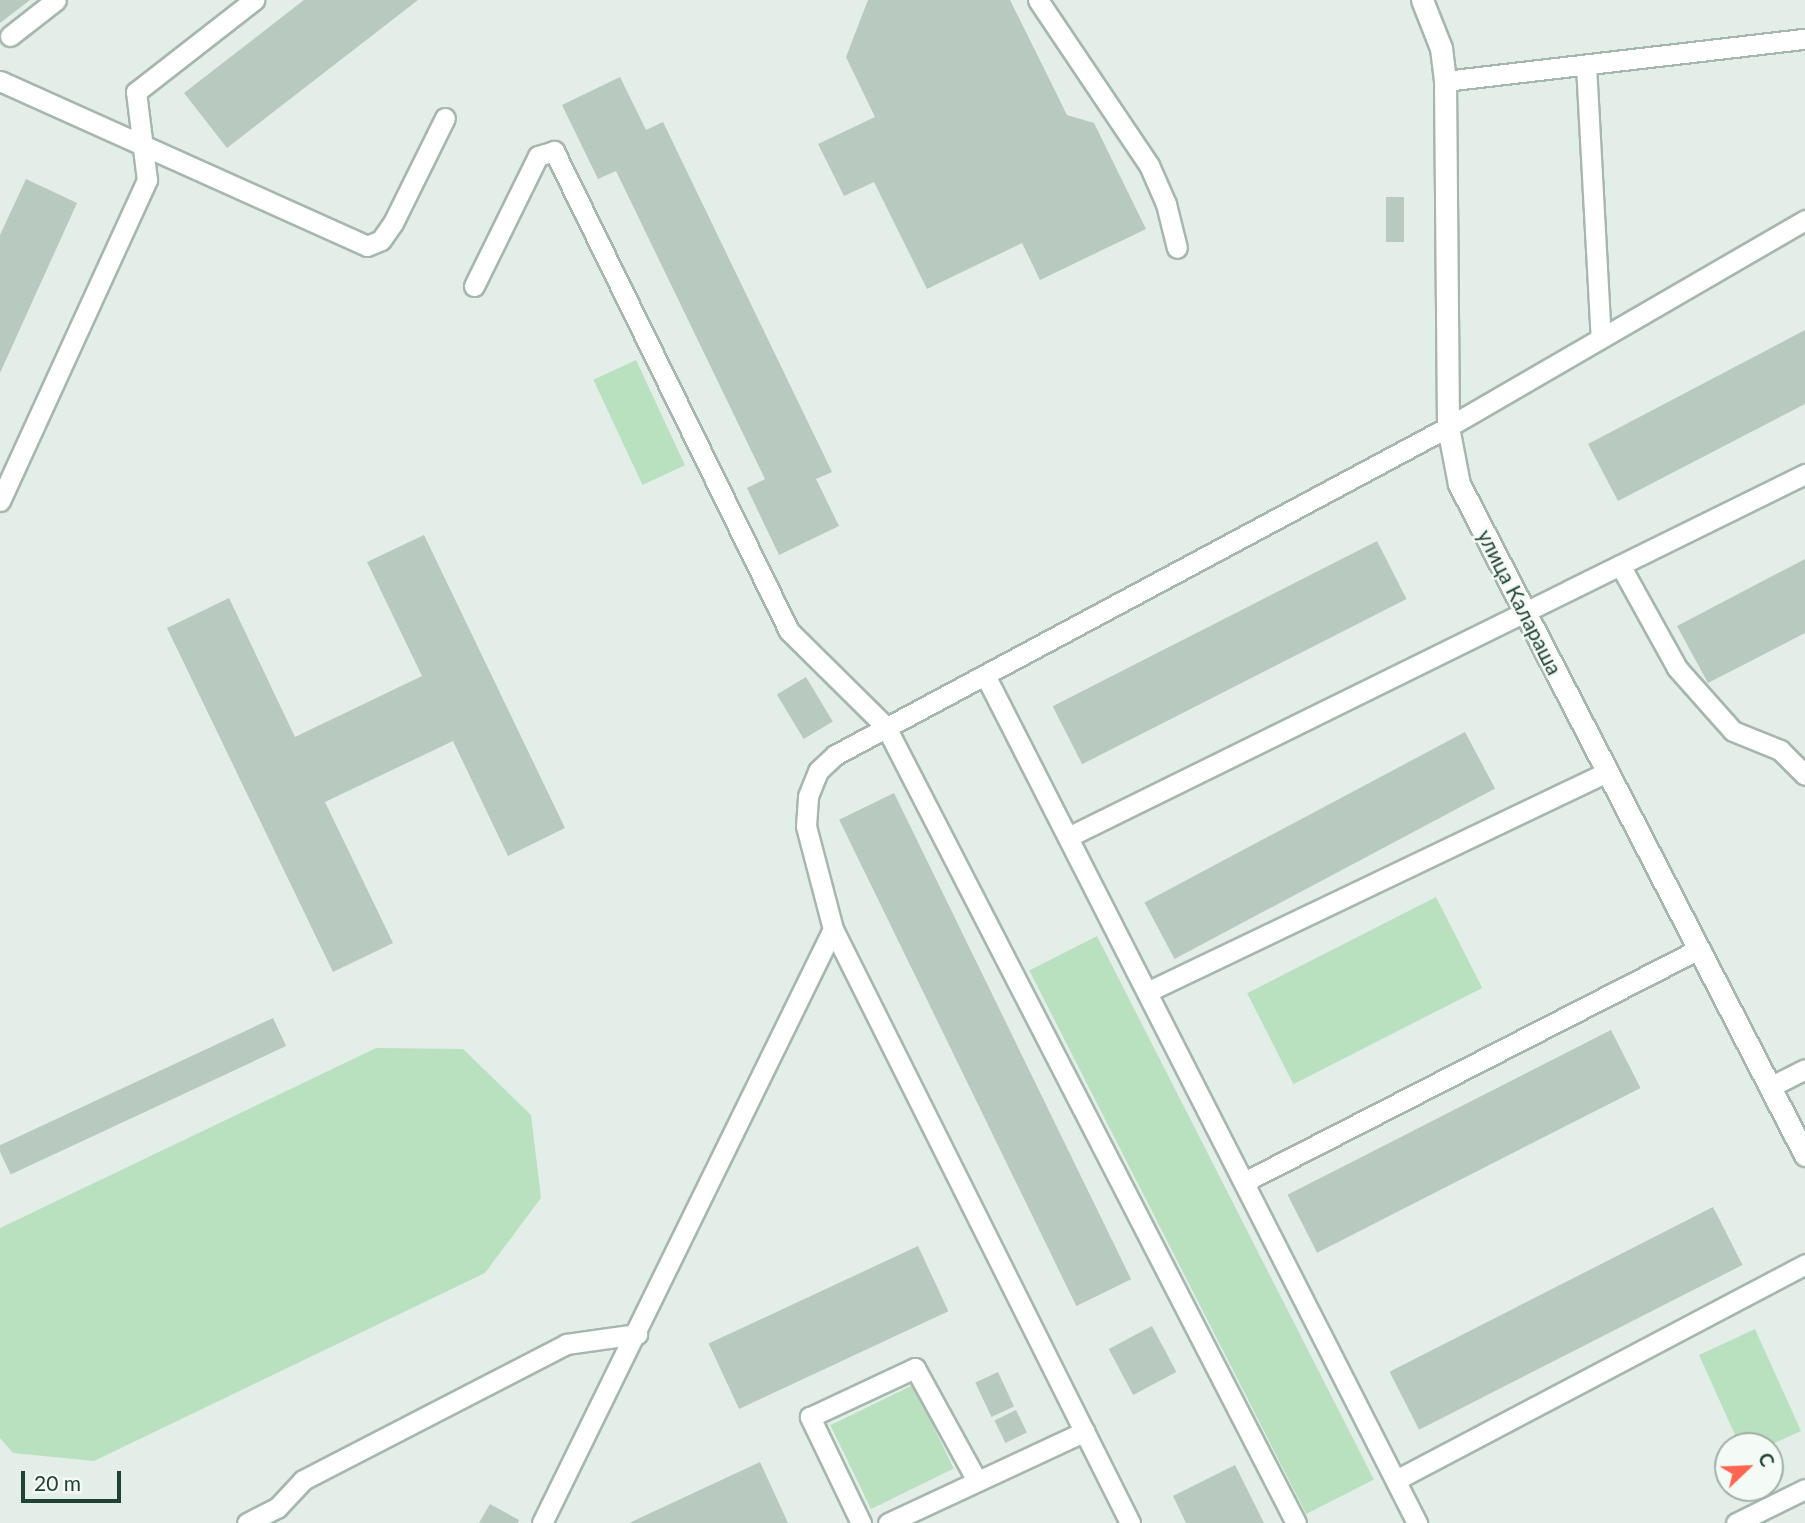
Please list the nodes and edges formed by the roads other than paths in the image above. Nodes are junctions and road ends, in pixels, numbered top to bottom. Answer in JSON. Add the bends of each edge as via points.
{"nodes":[{"id":1,"x":56,"y":0,"type":"edge"},
{"id":2,"x":254,"y":0,"type":"edge"},
{"id":3,"x":1038,"y":0,"type":"edge"},
{"id":4,"x":1422,"y":0,"type":"edge"},
{"id":5,"x":10,"y":36,"type":"dead end"},
{"id":6,"x":1805,"y":39,"type":"edge"},
{"id":7,"x":1586,"y":65,"type":"junction"},
{"id":8,"x":1445,"y":81,"type":"junction"},
{"id":9,"x":0,"y":82,"type":"edge"},
{"id":10,"x":445,"y":118,"type":"dead end"},
{"id":11,"x":143,"y":146,"type":"junction"},
{"id":12,"x":1805,"y":220,"type":"edge"},
{"id":13,"x":1177,"y":248,"type":"dead end"},
{"id":14,"x":474,"y":286,"type":"dead end"},
{"id":15,"x":1601,"y":338,"type":"junction"},
{"id":16,"x":1448,"y":427,"type":"junction"},
{"id":17,"x":1805,"y":474,"type":"edge"},
{"id":18,"x":0,"y":501,"type":"edge"},
{"id":19,"x":1620,"y":565,"type":"junction"},
{"id":20,"x":1525,"y":612,"type":"junction"},
{"id":21,"x":985,"y":675,"type":"junction"},
{"id":22,"x":886,"y":727,"type":"junction"},
{"id":23,"x":1607,"y":772,"type":"junction"},
{"id":24,"x":1805,"y":775,"type":"edge"},
{"id":25,"x":1068,"y":837,"type":"junction"},
{"id":26,"x":833,"y":929,"type":"junction"},
{"id":27,"x":1699,"y":950,"type":"junction"},
{"id":28,"x":1147,"y":992,"type":"junction"},
{"id":29,"x":1805,"y":1069,"type":"edge"},
{"id":30,"x":1770,"y":1087,"type":"junction"},
{"id":31,"x":1805,"y":1155,"type":"edge"},
{"id":32,"x":1244,"y":1182,"type":"junction"},
{"id":33,"x":1805,"y":1264,"type":"edge"},
{"id":34,"x":637,"y":1334,"type":"junction"},
{"id":35,"x":1085,"y":1431,"type":"junction"},
{"id":36,"x":1396,"y":1480,"type":"junction"},
{"id":37,"x":978,"y":1481,"type":"junction"},
{"id":38,"x":1805,"y":1489,"type":"edge"},
{"id":39,"x":276,"y":1516,"type":"edge"},
{"id":40,"x":247,"y":1523,"type":"edge"},
{"id":41,"x":542,"y":1523,"type":"edge"},
{"id":42,"x":861,"y":1523,"type":"edge"},
{"id":43,"x":888,"y":1523,"type":"edge"},
{"id":44,"x":1129,"y":1523,"type":"edge"},
{"id":45,"x":1296,"y":1523,"type":"edge"},
{"id":46,"x":1417,"y":1523,"type":"edge"},
{"id":47,"x":1736,"y":1523,"type":"edge"}],
"edges":[{"from":1,"to":5,"type":"lane"},
{"from":2,"to":11,"type":"lane","via":[[136,92]]},
{"from":3,"to":13,"type":"lane","via":[[1149,165],[1166,204]]},
{"from":4,"to":8,"type":"street","name":"улица Калараша","via":[[1441,48]]},
{"from":6,"to":7,"type":"lane"},
{"from":7,"to":8,"type":"lane"},
{"from":7,"to":15,"type":"lane"},
{"from":8,"to":16,"type":"street","name":"улица Калараша"},
{"from":9,"to":11,"type":"lane"},
{"from":10,"to":11,"type":"lane","via":[[393,223],[381,240],[366,246]]},
{"from":11,"to":18,"type":"lane","via":[[147,180]]},
{"from":12,"to":15,"type":"lane"},
{"from":14,"to":22,"type":"lane","via":[[538,156],[554,151],[789,631]]},
{"from":15,"to":16,"type":"lane"},
{"from":16,"to":20,"type":"street","name":"улица Калараша","via":[[1459,484]]},
{"from":16,"to":21,"type":"lane"},
{"from":17,"to":19,"type":"lane"},
{"from":19,"to":20,"type":"lane"},
{"from":19,"to":24,"type":"lane","via":[[1686,679],[1733,731],[1780,750]]},
{"from":20,"to":23,"type":"street","name":"улица Калараша"},
{"from":20,"to":25,"type":"lane"},
{"from":21,"to":22,"type":"lane"},
{"from":21,"to":25,"type":"lane"},
{"from":22,"to":26,"type":"lane","via":[[835,755],[818,771],[808,796],[806,827]]},
{"from":22,"to":45,"type":"lane"},
{"from":23,"to":27,"type":"street","name":"улица Калараша"},
{"from":23,"to":28,"type":"lane"},
{"from":25,"to":28,"type":"lane"},
{"from":26,"to":34,"type":"lane"},
{"from":26,"to":35,"type":"lane"},
{"from":27,"to":30,"type":"street","name":"улица Калараша"},
{"from":27,"to":32,"type":"lane"},
{"from":28,"to":32,"type":"lane"},
{"from":29,"to":30,"type":"lane"},
{"from":30,"to":31,"type":"street","name":"улица Калараша"},
{"from":32,"to":36,"type":"lane"},
{"from":33,"to":36,"type":"lane"},
{"from":34,"to":39,"type":"lane","via":[[566,1344],[303,1480]]},
{"from":34,"to":41,"type":"lane"},
{"from":35,"to":37,"type":"lane"},
{"from":35,"to":44,"type":"lane"},
{"from":36,"to":46,"type":"lane"},
{"from":37,"to":42,"type":"lane","via":[[915,1368],[810,1417]]},
{"from":37,"to":43,"type":"lane"},
{"from":38,"to":47,"type":"lane"},
{"from":39,"to":40,"type":"lane"}]}
